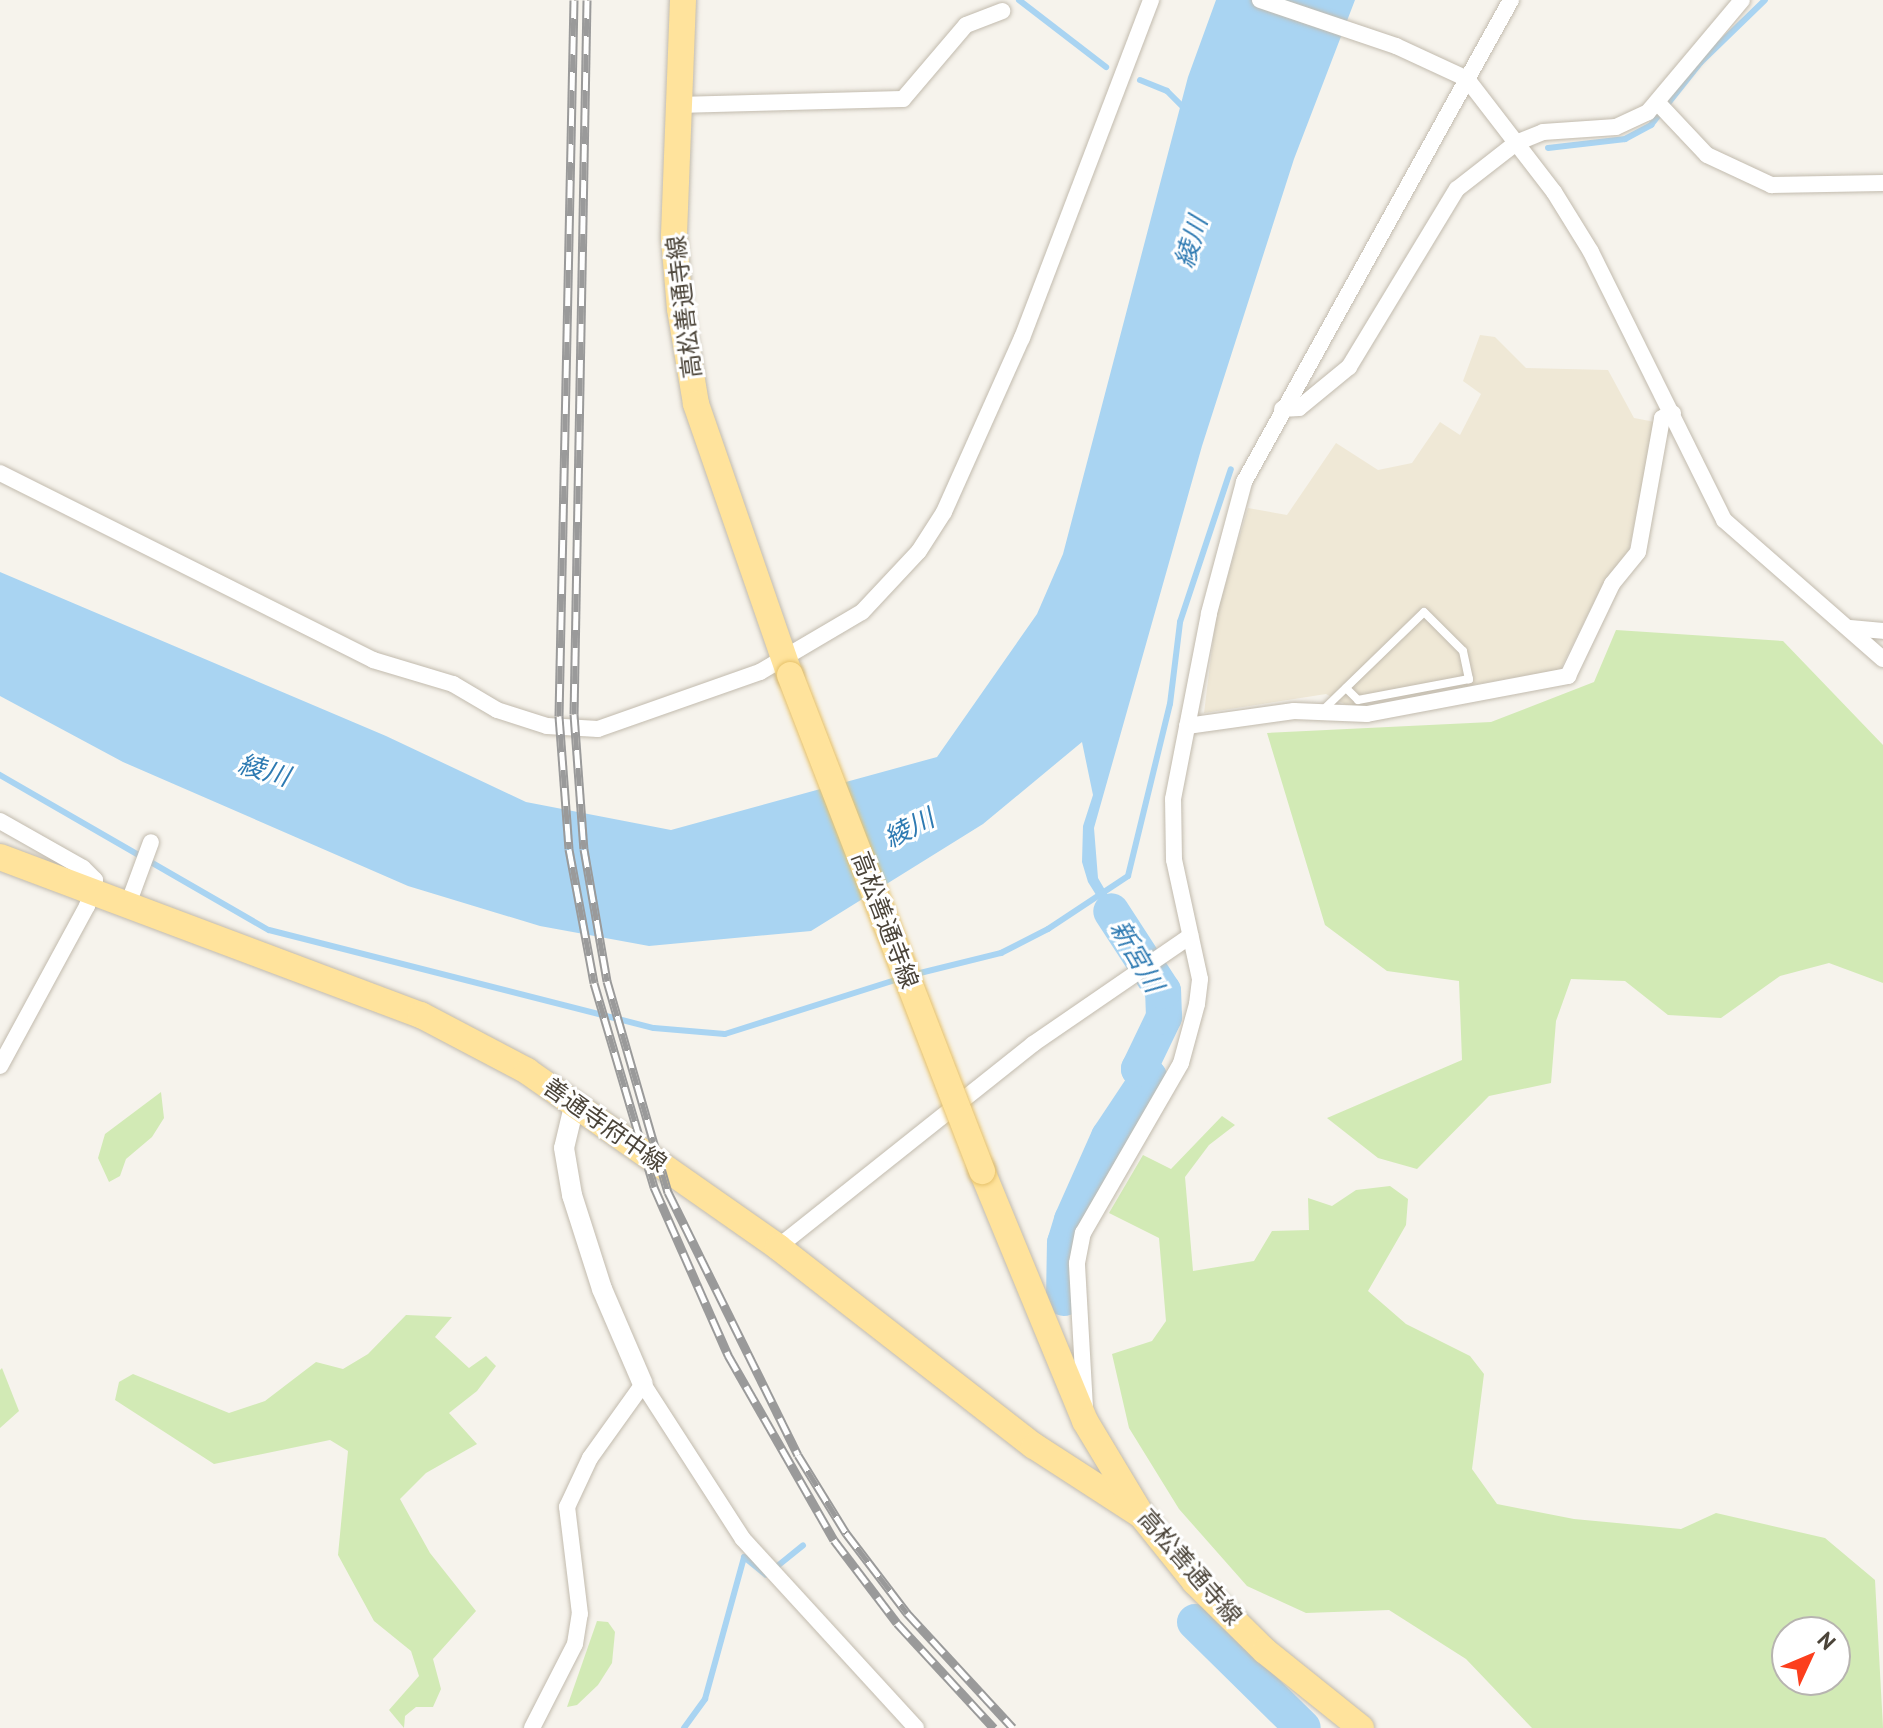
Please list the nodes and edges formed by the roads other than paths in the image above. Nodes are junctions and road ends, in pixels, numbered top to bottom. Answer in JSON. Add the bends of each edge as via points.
{"nodes":[{"id":1,"x":683,"y":0,"type":"edge"},
{"id":2,"x":1151,"y":0,"type":"edge"},
{"id":3,"x":1260,"y":0,"type":"edge"},
{"id":4,"x":1511,"y":0,"type":"edge"},
{"id":5,"x":1742,"y":0,"type":"edge"},
{"id":6,"x":1002,"y":11,"type":"dead end"},
{"id":7,"x":1467,"y":79,"type":"junction"},
{"id":8,"x":676,"y":105,"type":"junction"},
{"id":9,"x":1663,"y":108,"type":"junction"},
{"id":10,"x":1516,"y":143,"type":"junction"},
{"id":11,"x":1883,"y":183,"type":"edge"},
{"id":12,"x":1282,"y":409,"type":"junction"},
{"id":13,"x":1673,"y":413,"type":"junction"},
{"id":14,"x":0,"y":473,"type":"edge"},
{"id":15,"x":1850,"y":628,"type":"junction"},
{"id":16,"x":1883,"y":631,"type":"edge"},
{"id":17,"x":1883,"y":659,"type":"edge"},
{"id":18,"x":787,"y":666,"type":"junction"},
{"id":19,"x":1346,"y":688,"type":"junction"},
{"id":20,"x":1321,"y":712,"type":"junction"},
{"id":21,"x":1187,"y":726,"type":"junction"},
{"id":22,"x":0,"y":821,"type":"edge"},
{"id":23,"x":149,"y":848,"type":"dead end"},
{"id":24,"x":0,"y":857,"type":"edge"},
{"id":25,"x":93,"y":895,"type":"junction"},
{"id":26,"x":127,"y":907,"type":"junction"},
{"id":27,"x":1190,"y":936,"type":"junction"},
{"id":28,"x":0,"y":1066,"type":"edge"},
{"id":29,"x":575,"y":1102,"type":"junction"},
{"id":30,"x":778,"y":1247,"type":"junction"},
{"id":31,"x":643,"y":1384,"type":"junction"},
{"id":32,"x":1085,"y":1421,"type":"junction"},
{"id":33,"x":1048,"y":1455,"type":"junction"},
{"id":34,"x":1142,"y":1516,"type":"junction"},
{"id":35,"x":1347,"y":1723,"type":"edge"},
{"id":36,"x":532,"y":1728,"type":"edge"},
{"id":37,"x":916,"y":1728,"type":"edge"}],
"edges":[{"from":1,"to":8,"type":"main road","name":"高松善通寺線"},
{"from":2,"to":18,"type":"street","via":[[1022,338],[944,512],[919,551],[862,612]]},
{"from":3,"to":7,"type":"street","via":[[1396,46]]},
{"from":4,"to":7,"type":"street"},
{"from":5,"to":9,"type":"street"},
{"from":6,"to":8,"type":"street","via":[[966,25],[903,99]]},
{"from":7,"to":10,"type":"street"},
{"from":7,"to":12,"type":"street"},
{"from":8,"to":18,"type":"main road","name":"高松善通寺線","via":[[674,238],[696,404]]},
{"from":9,"to":10,"type":"street","via":[[1616,127],[1543,132]]},
{"from":9,"to":11,"type":"street","via":[[1707,155],[1771,185]]},
{"from":10,"to":12,"type":"street","via":[[1457,189],[1349,367],[1299,408]]},
{"from":10,"to":13,"type":"street","via":[[1591,252]]},
{"from":12,"to":21,"type":"street","via":[[1244,482],[1209,613]]},
{"from":13,"to":15,"type":"street","via":[[1724,520]]},
{"from":13,"to":20,"type":"street","via":[[1662,418],[1638,552],[1612,584],[1568,676],[1367,714]]},
{"from":14,"to":18,"type":"street","via":[[373,660],[453,684],[497,710],[547,726],[598,729]]},
{"from":15,"to":16,"type":"street"},
{"from":15,"to":17,"type":"street"},
{"from":18,"to":32,"type":"main road","name":"高松善通寺線","bridge":true,"via":[[982,1171]]},
{"from":19,"to":19,"type":"lane","via":[[1358,700],[1469,679],[1463,651],[1424,612]]},
{"from":19,"to":20,"type":"lane"},
{"from":20,"to":21,"type":"street"},
{"from":21,"to":27,"type":"street","via":[[1173,799],[1174,860]]},
{"from":22,"to":25,"type":"street","via":[[83,868],[95,880]]},
{"from":23,"to":26,"type":"street"},
{"from":24,"to":25,"type":"main road","name":"善通寺府中線"},
{"from":25,"to":26,"type":"main road","name":"善通寺府中線"},
{"from":25,"to":28,"type":"street"},
{"from":26,"to":29,"type":"main road","name":"善通寺府中線","via":[[421,1015]]},
{"from":27,"to":30,"type":"street","via":[[1033,1044]]},
{"from":27,"to":32,"type":"street","via":[[1200,979],[1181,1063],[1083,1233],[1077,1263]]},
{"from":29,"to":30,"type":"main road","name":"善通寺府中線"},
{"from":29,"to":31,"type":"street","via":[[564,1148],[572,1195],[602,1289]]},
{"from":30,"to":33,"type":"main road","name":"善通寺府中線"},
{"from":31,"to":36,"type":"street","via":[[590,1458],[567,1507],[580,1614],[575,1644]]},
{"from":31,"to":37,"type":"street","via":[[743,1539]]},
{"from":32,"to":33,"type":"main road","via":[[1067,1452]]},
{"from":32,"to":34,"type":"main road","name":"高松善通寺線"},
{"from":33,"to":34,"type":"main road","name":"善通寺府中線"},
{"from":34,"to":35,"type":"main road","name":"高松善通寺線","via":[[1225,1612]]}]}
